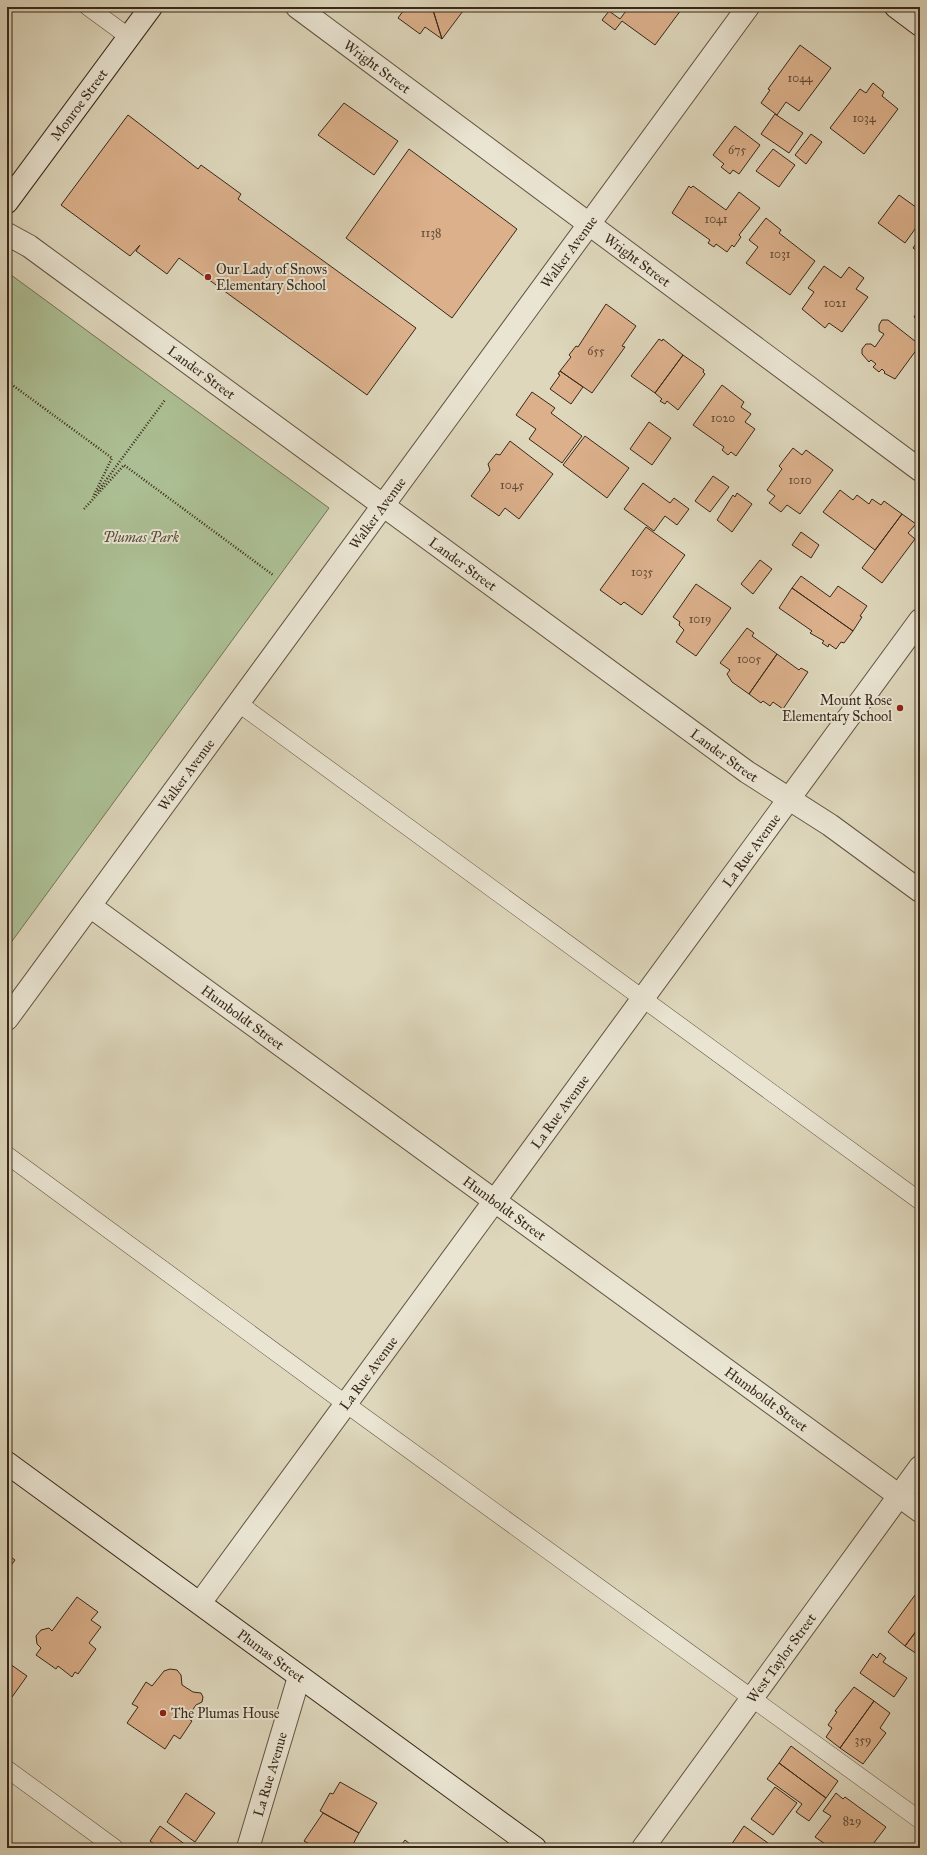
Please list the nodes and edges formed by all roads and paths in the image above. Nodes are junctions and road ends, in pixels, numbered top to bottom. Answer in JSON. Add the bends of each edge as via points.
{"nodes":[{"id":1,"x":88,"y":7,"type":"edge"},
{"id":2,"x":151,"y":7,"type":"edge"},
{"id":3,"x":297,"y":7,"type":"edge"},
{"id":4,"x":748,"y":7,"type":"edge"},
{"id":5,"x":896,"y":7,"type":"edge"},
{"id":6,"x":920,"y":25,"type":"edge"},
{"id":7,"x":129,"y":37,"type":"junction"},
{"id":8,"x":7,"y":202,"type":"edge"},
{"id":9,"x":589,"y":224,"type":"junction"},
{"id":10,"x":7,"y":234,"type":"edge"},
{"id":11,"x":7,"y":376,"type":"edge"},
{"id":12,"x":165,"y":400,"type":"dead end"},
{"id":13,"x":920,"y":470,"type":"edge"},
{"id":14,"x":93,"y":499,"type":"junction"},
{"id":15,"x":383,"y":505,"type":"junction"},
{"id":16,"x":84,"y":509,"type":"dead end"},
{"id":17,"x":273,"y":575,"type":"dead end"},
{"id":18,"x":920,"y":620,"type":"edge"},
{"id":19,"x":238,"y":703,"type":"junction"},
{"id":20,"x":789,"y":798,"type":"junction"},
{"id":21,"x":920,"y":891,"type":"edge"},
{"id":22,"x":90,"y":906,"type":"junction"},
{"id":23,"x":642,"y":999,"type":"junction"},
{"id":24,"x":7,"y":1019,"type":"edge"},
{"id":25,"x":7,"y":1155,"type":"edge"},
{"id":26,"x":494,"y":1200,"type":"junction"},
{"id":27,"x":920,"y":1201,"type":"edge"},
{"id":28,"x":346,"y":1404,"type":"junction"},
{"id":29,"x":7,"y":1463,"type":"edge"},
{"id":30,"x":920,"y":1467,"type":"edge"},
{"id":31,"x":899,"y":1496,"type":"junction"},
{"id":32,"x":920,"y":1511,"type":"edge"},
{"id":33,"x":200,"y":1604,"type":"junction"},
{"id":34,"x":299,"y":1677,"type":"junction"},
{"id":35,"x":752,"y":1698,"type":"junction"},
{"id":36,"x":7,"y":1769,"type":"edge"},
{"id":37,"x":920,"y":1820,"type":"edge"},
{"id":38,"x":115,"y":1848,"type":"edge"},
{"id":39,"x":248,"y":1848,"type":"edge"},
{"id":40,"x":535,"y":1848,"type":"edge"},
{"id":41,"x":643,"y":1848,"type":"edge"}],
"edges":[{"from":1,"to":7,"type":"lane"},
{"from":2,"to":7,"type":"street","name":"Monroe Street"},
{"from":3,"to":9,"type":"street","name":"Wright Street"},
{"from":4,"to":9,"type":"street","name":"Walker Avenue"},
{"from":5,"to":6,"type":"street"},
{"from":7,"to":8,"type":"street","name":"Monroe Street"},
{"from":9,"to":13,"type":"street","name":"Wright Street"},
{"from":9,"to":15,"type":"street","name":"Walker Avenue"},
{"from":10,"to":15,"type":"street","name":"Lander Street","via":[[29,246]]},
{"from":11,"to":14,"type":"path","via":[[11,384],[112,458]]},
{"from":12,"to":14,"type":"path"},
{"from":14,"to":16,"type":"path"},
{"from":14,"to":17,"type":"path","via":[[124,465]]},
{"from":15,"to":19,"type":"street","name":"Walker Avenue"},
{"from":15,"to":20,"type":"street","name":"Lander Street","via":[[747,772]]},
{"from":18,"to":20,"type":"street","name":"La Rue Avenue"},
{"from":19,"to":22,"type":"street","name":"Walker Avenue"},
{"from":19,"to":23,"type":"lane"},
{"from":20,"to":21,"type":"street","name":"Lander Street"},
{"from":20,"to":23,"type":"street","name":"La Rue Avenue"},
{"from":22,"to":24,"type":"street","name":"Walker Avenue"},
{"from":22,"to":26,"type":"street","name":"Humboldt Street"},
{"from":23,"to":26,"type":"street","name":"La Rue Avenue"},
{"from":23,"to":27,"type":"lane"},
{"from":25,"to":28,"type":"lane"},
{"from":26,"to":28,"type":"street","name":"La Rue Avenue"},
{"from":26,"to":31,"type":"street","name":"Humboldt Street"},
{"from":28,"to":33,"type":"street","name":"La Rue Avenue"},
{"from":28,"to":35,"type":"lane"},
{"from":29,"to":33,"type":"street","name":"Plumas Street"},
{"from":30,"to":31,"type":"street","name":"West Taylor Street"},
{"from":31,"to":32,"type":"street","name":"Humboldt Street"},
{"from":31,"to":35,"type":"street","name":"West Taylor Street"},
{"from":33,"to":34,"type":"street","name":"Plumas Street"},
{"from":34,"to":39,"type":"street","name":"La Rue Avenue"},
{"from":34,"to":40,"type":"street","name":"Plumas Street"},
{"from":35,"to":37,"type":"lane"},
{"from":35,"to":41,"type":"street","name":"West Taylor Street"},
{"from":36,"to":38,"type":"lane"}]}
